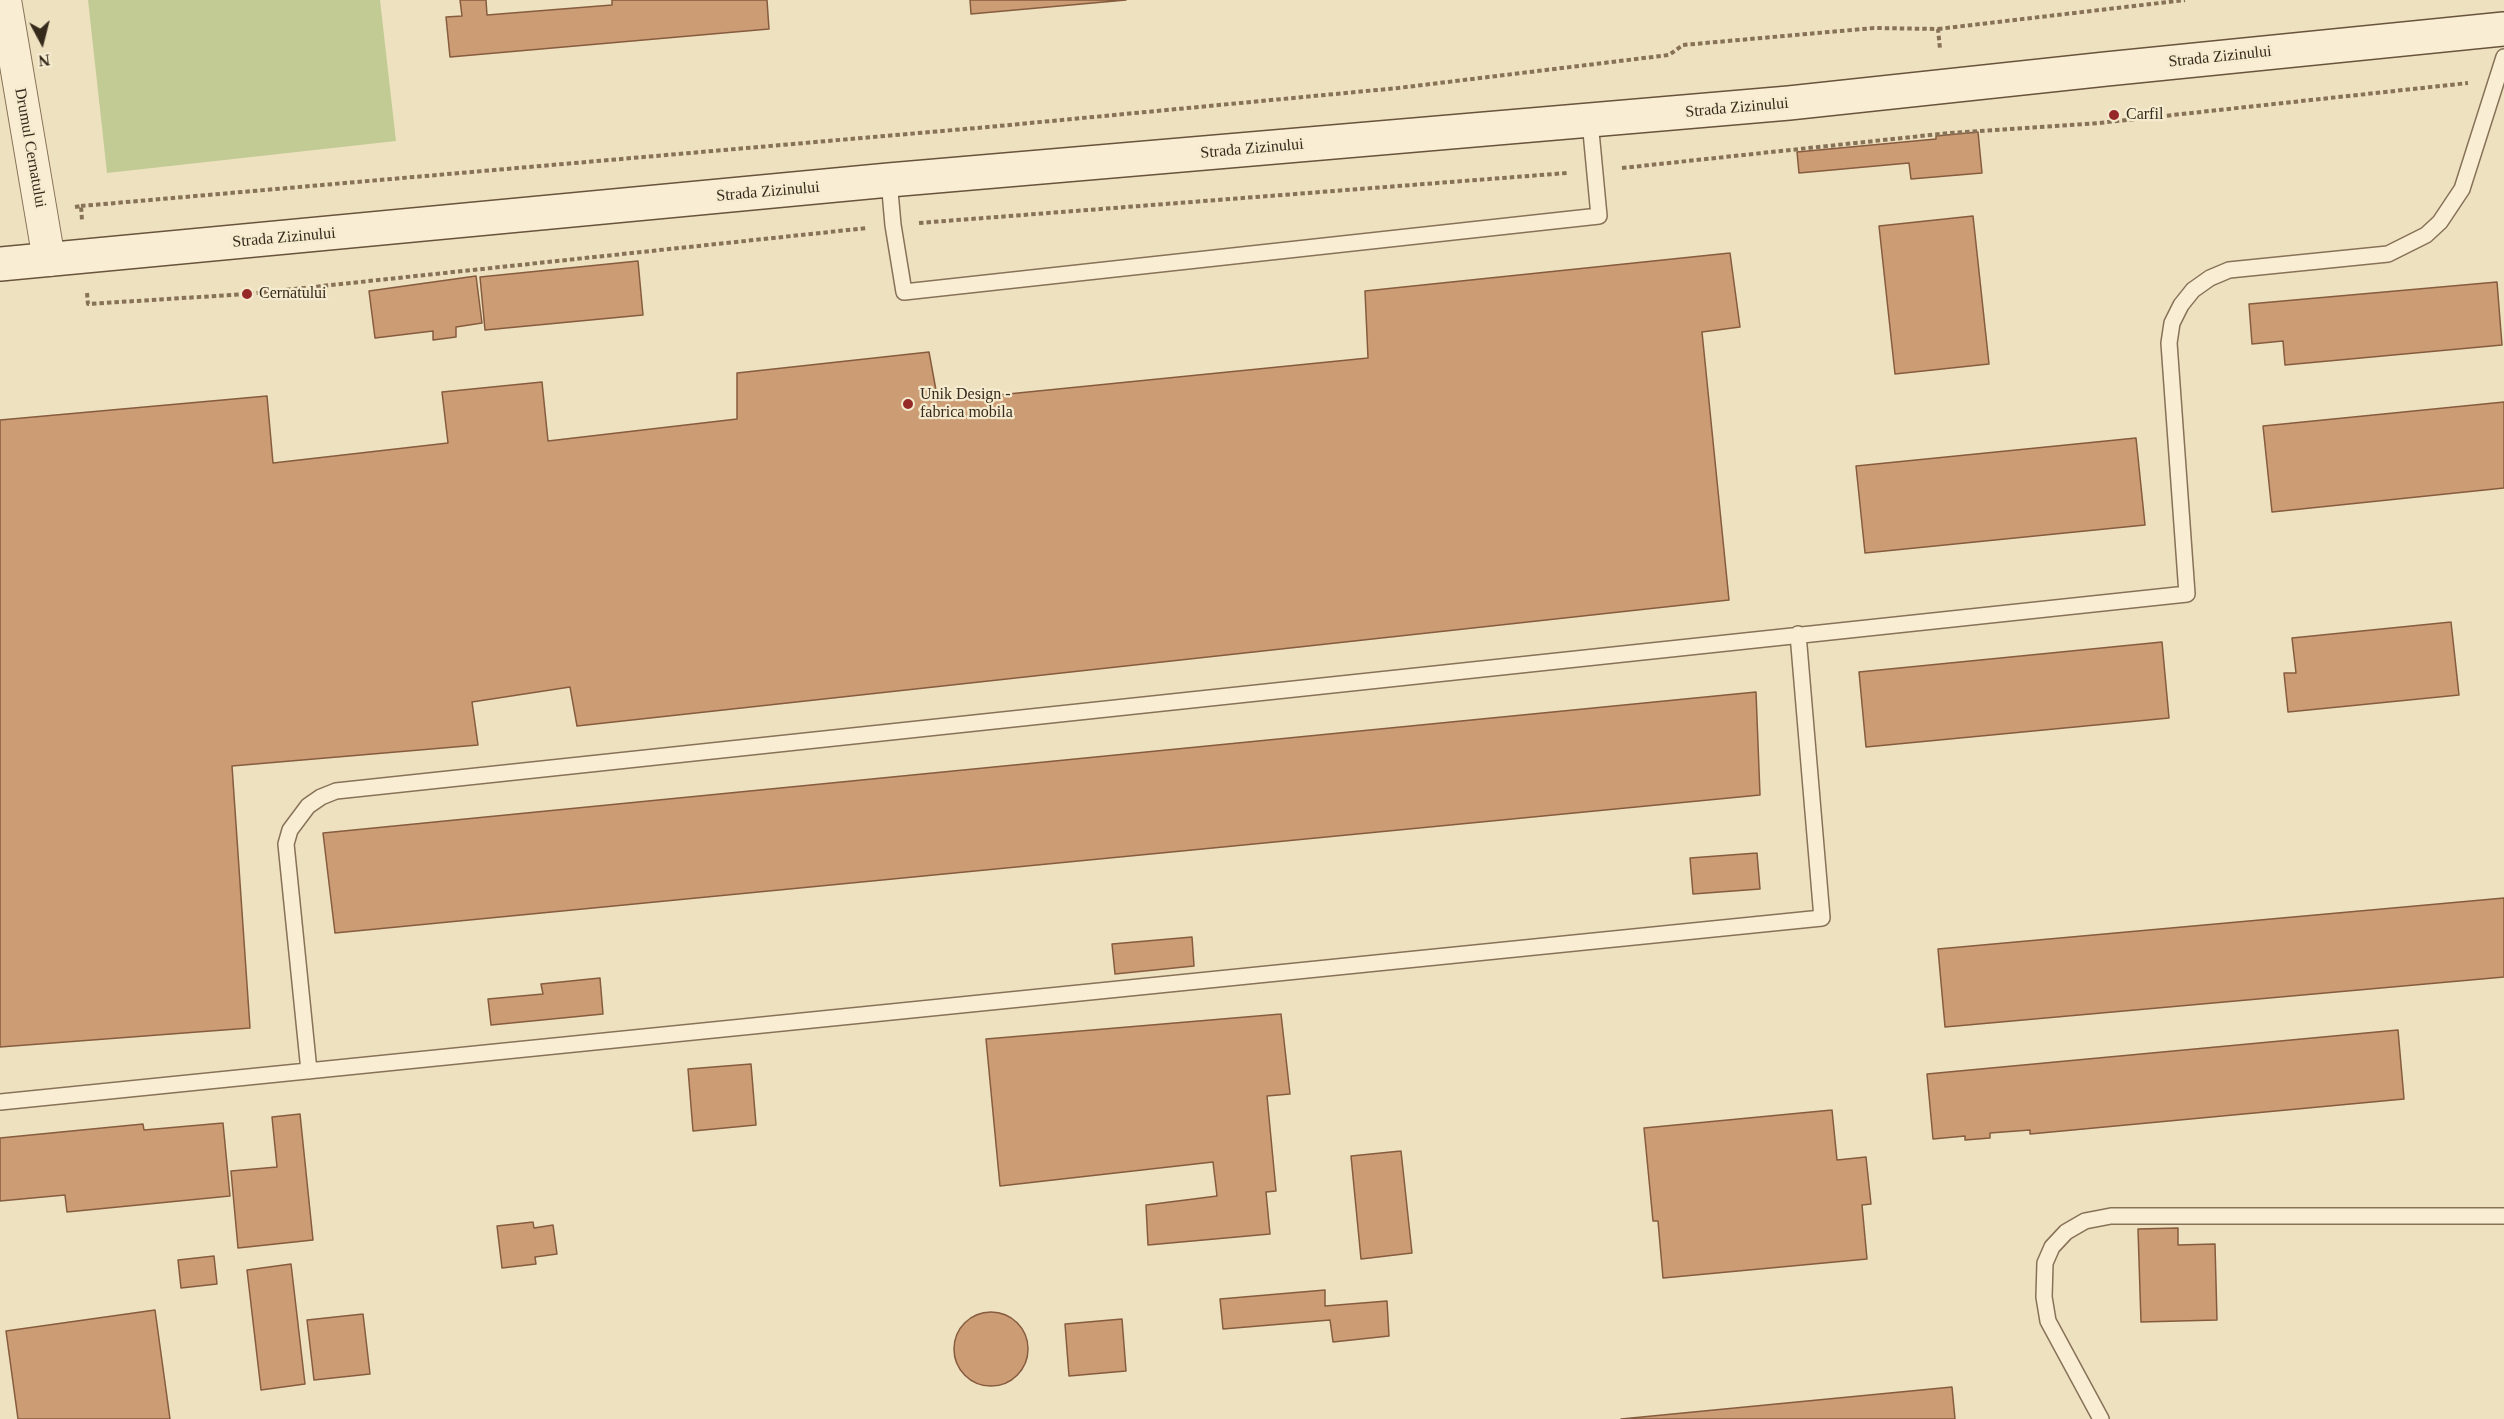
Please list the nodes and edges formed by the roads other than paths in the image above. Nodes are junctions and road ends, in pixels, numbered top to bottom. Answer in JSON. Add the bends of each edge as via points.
{"nodes":[{"id":1,"x":5,"y":0,"type":"edge"},
{"id":2,"x":2504,"y":29,"type":"edge"},
{"id":3,"x":2504,"y":57,"type":"edge"},
{"id":4,"x":1590,"y":121,"type":"junction"},
{"id":5,"x":889,"y":180,"type":"junction"},
{"id":6,"x":49,"y":260,"type":"junction"},
{"id":7,"x":0,"y":264,"type":"edge"},
{"id":8,"x":1798,"y":634,"type":"junction"},
{"id":9,"x":309,"y":1071,"type":"junction"},
{"id":10,"x":0,"y":1102,"type":"edge"},
{"id":11,"x":2504,"y":1216,"type":"edge"},
{"id":12,"x":2101,"y":1419,"type":"edge"}],
"edges":[{"from":1,"to":6,"type":"street","name":"Drumul Cernatului"},
{"from":2,"to":4,"type":"main road","name":"Strada Zizinului"},
{"from":3,"to":8,"type":"lane","via":[[2462,189],[2452,207],[2426,235],[2388,254],[2229,270],[2193,290],[2181,305],[2172,323],[2169,343],[2187,594]]},
{"from":4,"to":5,"type":"main road","name":"Strada Zizinului"},
{"from":4,"to":5,"type":"lane","via":[[1599,216],[904,292]]},
{"from":5,"to":6,"type":"main road","name":"Strada Zizinului"},
{"from":6,"to":7,"type":"main road","name":"Strada Zizinului"},
{"from":8,"to":9,"type":"lane","via":[[336,791],[308,806],[286,844]]},
{"from":8,"to":9,"type":"lane","via":[[1822,918]]},
{"from":9,"to":10,"type":"lane"},
{"from":11,"to":12,"type":"lane","via":[[2111,1216],[2085,1221],[2066,1232],[2052,1247],[2045,1263],[2044,1297],[2048,1321]]}]}
